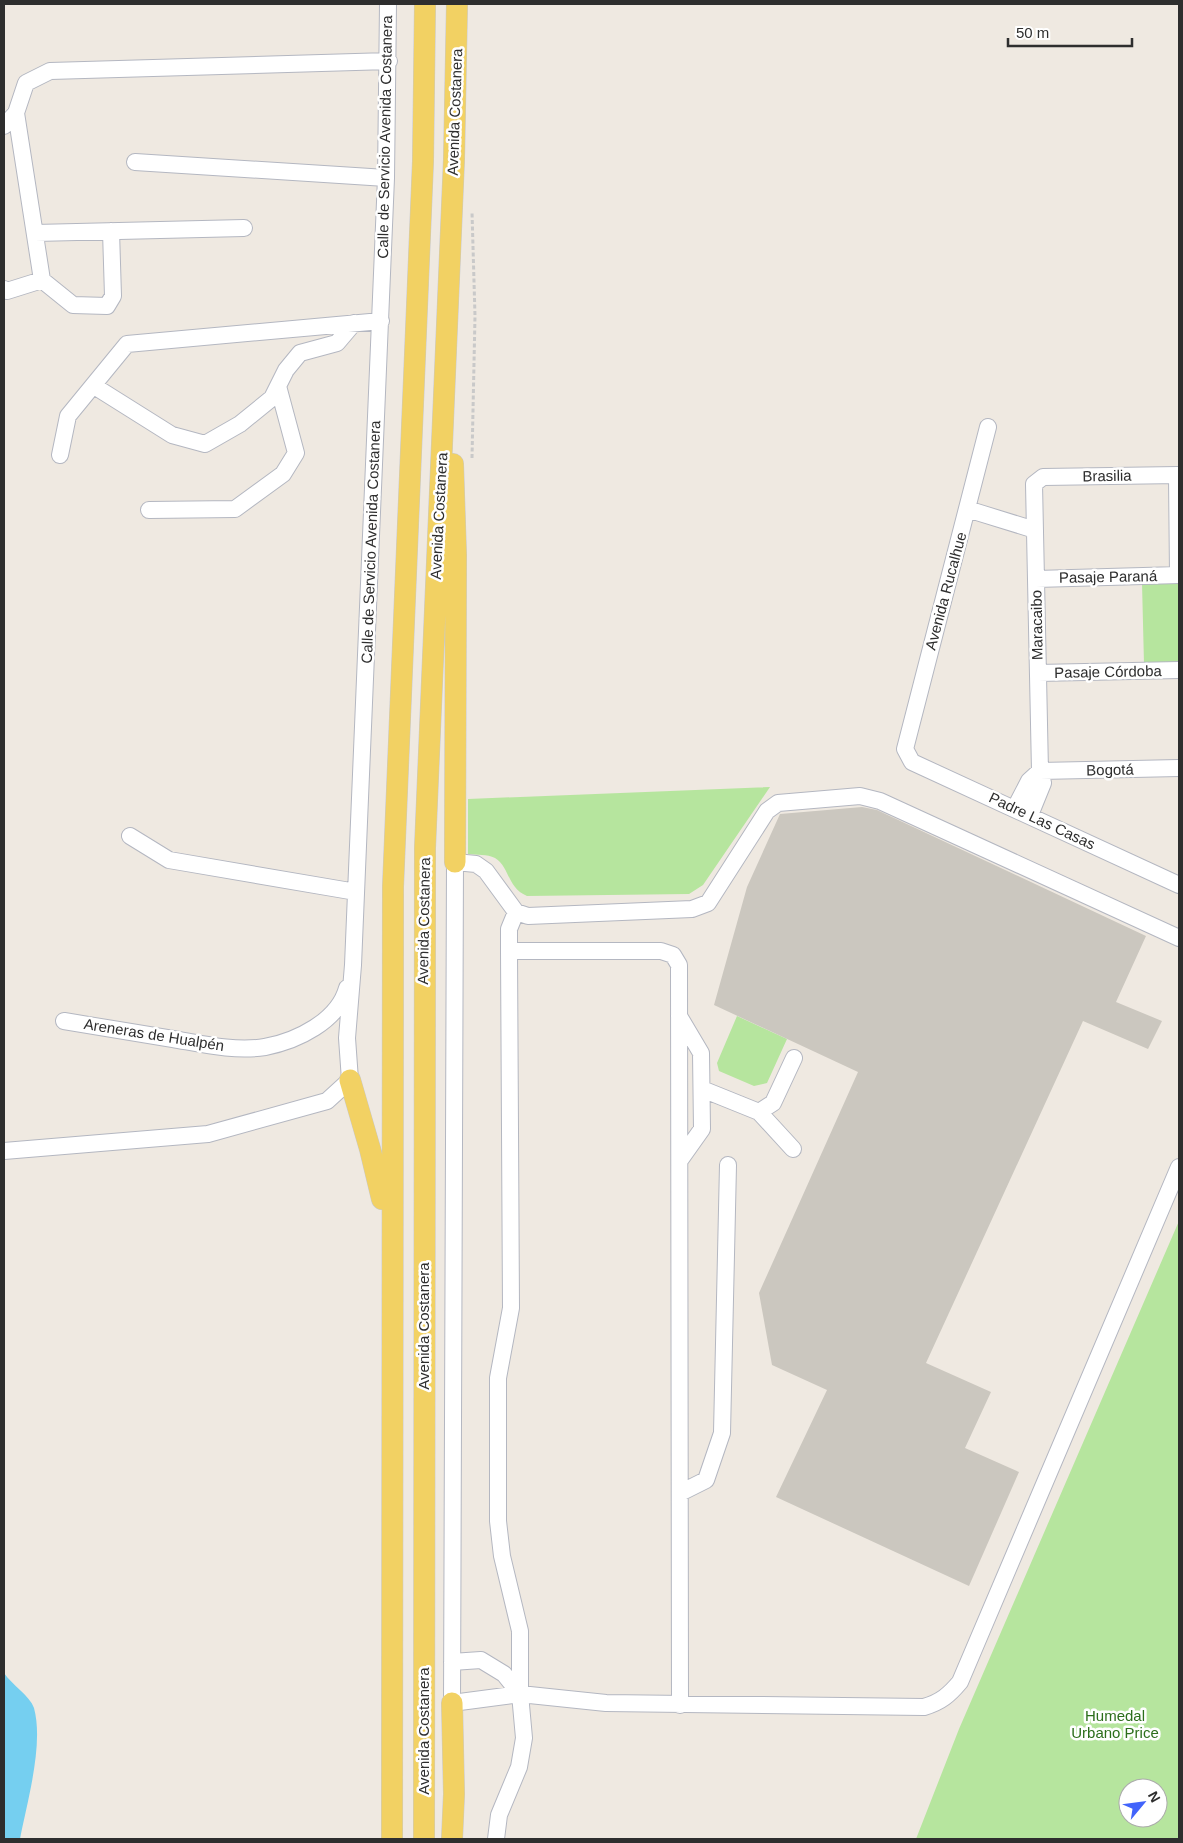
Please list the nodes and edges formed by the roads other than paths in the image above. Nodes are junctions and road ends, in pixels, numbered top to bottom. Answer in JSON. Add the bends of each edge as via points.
{"nodes":[{"id":1,"x":388,"y":4,"type":"edge"},
{"id":2,"x":425,"y":4,"type":"edge"},
{"id":3,"x":457,"y":4,"type":"edge"},
{"id":4,"x":389,"y":61,"type":"junction"},
{"id":5,"x":16,"y":113,"type":"junction"},
{"id":6,"x":4,"y":126,"type":"edge"},
{"id":7,"x":135,"y":162,"type":"dead end"},
{"id":8,"x":386,"y":178,"type":"junction"},
{"id":9,"x":244,"y":228,"type":"dead end"},
{"id":10,"x":111,"y":231,"type":"junction"},
{"id":11,"x":35,"y":233,"type":"junction"},
{"id":12,"x":42,"y":280,"type":"junction"},
{"id":13,"x":4,"y":289,"type":"edge"},
{"id":14,"x":381,"y":321,"type":"junction"},
{"id":15,"x":354,"y":323,"type":"junction"},
{"id":16,"x":446,"y":370,"type":"junction"},
{"id":17,"x":94,"y":386,"type":"junction"},
{"id":18,"x":278,"y":386,"type":"junction"},
{"id":19,"x":988,"y":428,"type":"dead end"},
{"id":20,"x":60,"y":454,"type":"dead end"},
{"id":21,"x":1178,"y":475,"type":"edge"},
{"id":22,"x":1036,"y":481,"type":"joint"},
{"id":23,"x":149,"y":510,"type":"dead end"},
{"id":24,"x":967,"y":510,"type":"junction"},
{"id":25,"x":1035,"y":530,"type":"junction"},
{"id":26,"x":1179,"y":576,"type":"edge"},
{"id":27,"x":1036,"y":579,"type":"junction"},
{"id":28,"x":1179,"y":670,"type":"edge"},
{"id":29,"x":1038,"y":673,"type":"junction"},
{"id":30,"x":906,"y":755,"type":"joint"},
{"id":31,"x":1179,"y":768,"type":"edge"},
{"id":32,"x":1040,"y":771,"type":"junction"},
{"id":33,"x":1015,"y":808,"type":"junction"},
{"id":34,"x":1030,"y":815,"type":"junction"},
{"id":35,"x":130,"y":836,"type":"dead end"},
{"id":36,"x":455,"y":862,"type":"junction"},
{"id":37,"x":1179,"y":885,"type":"edge"},
{"id":38,"x":356,"y":892,"type":"junction"},
{"id":39,"x":516,"y":912,"type":"junction"},
{"id":40,"x":1179,"y":938,"type":"edge"},
{"id":41,"x":509,"y":951,"type":"junction"},
{"id":42,"x":353,"y":965,"type":"junction"},
{"id":43,"x":679,"y":1016,"type":"junction"},
{"id":44,"x":64,"y":1021,"type":"dead end"},
{"id":45,"x":794,"y":1058,"type":"dead end"},
{"id":46,"x":350,"y":1080,"type":"junction"},
{"id":47,"x":702,"y":1089,"type":"junction"},
{"id":48,"x":759,"y":1112,"type":"junction"},
{"id":49,"x":793,"y":1149,"type":"dead end"},
{"id":50,"x":4,"y":1151,"type":"edge"},
{"id":51,"x":680,"y":1160,"type":"junction"},
{"id":52,"x":728,"y":1166,"type":"dead end"},
{"id":53,"x":1179,"y":1167,"type":"edge"},
{"id":54,"x":390,"y":1246,"type":"junction"},
{"id":55,"x":680,"y":1492,"type":"junction"},
{"id":56,"x":452,"y":1662,"type":"junction"},
{"id":57,"x":520,"y":1694,"type":"junction"},
{"id":58,"x":452,"y":1703,"type":"junction"},
{"id":59,"x":680,"y":1705,"type":"junction"},
{"id":60,"x":392,"y":1839,"type":"edge"},
{"id":61,"x":424,"y":1839,"type":"edge"},
{"id":62,"x":452,"y":1839,"type":"edge"},
{"id":63,"x":496,"y":1839,"type":"edge"}],
"edges":[{"from":1,"to":4,"type":"street","name":"Calle de Servicio Avenida Costanera"},
{"from":2,"to":54,"type":"main road","name":"Avenida Costanera","via":[[423,162],[394,830]]},
{"from":3,"to":16,"type":"main road","name":"Avenida Costanera"},
{"from":4,"to":5,"type":"street","via":[[50,72],[26,83]]},
{"from":4,"to":8,"type":"street","name":"Calle de Servicio Avenida Costanera"},
{"from":5,"to":6,"type":"street"},
{"from":5,"to":11,"type":"street"},
{"from":7,"to":8,"type":"street"},
{"from":8,"to":14,"type":"street","name":"Calle de Servicio Avenida Costanera"},
{"from":9,"to":10,"type":"street"},
{"from":10,"to":11,"type":"street"},
{"from":10,"to":12,"type":"street","via":[[113,296],[107,306],[73,304]]},
{"from":11,"to":12,"type":"street"},
{"from":12,"to":13,"type":"street","via":[[7,291]]},
{"from":14,"to":15,"type":"street"},
{"from":14,"to":38,"type":"street","name":"Calle de Servicio Avenida Costanera"},
{"from":15,"to":17,"type":"street","via":[[127,344]]},
{"from":15,"to":18,"type":"street","via":[[337,342],[300,354]]},
{"from":16,"to":36,"type":"main road","via":[[456,555]]},
{"from":16,"to":61,"type":"main road","name":"Avenida Costanera","via":[[428,750],[423,939]]},
{"from":17,"to":18,"type":"street","via":[[172,435],[205,444],[240,424],[272,398]]},
{"from":17,"to":20,"type":"street","via":[[68,416]]},
{"from":18,"to":23,"type":"street","via":[[296,453],[283,474],[235,509]]},
{"from":19,"to":24,"type":"street","name":"Avenida Rucalhue"},
{"from":21,"to":22,"type":"street","name":"Brasilia","via":[[1043,478]]},
{"from":21,"to":26,"type":"street"},
{"from":22,"to":25,"type":"street","name":"Maracaibo"},
{"from":24,"to":25,"type":"street"},
{"from":24,"to":30,"type":"street","name":"Avenida Rucalhue"},
{"from":25,"to":27,"type":"street","name":"Maracaibo"},
{"from":26,"to":27,"type":"street","name":"Pasaje Paraná"},
{"from":27,"to":29,"type":"street","name":"Maracaibo"},
{"from":28,"to":29,"type":"street","name":"Pasaje Córdoba"},
{"from":29,"to":32,"type":"street","name":"Maracaibo"},
{"from":30,"to":33,"type":"street","name":"Padre Las Casas","via":[[912,762]]},
{"from":31,"to":32,"type":"street","name":"Bogotá"},
{"from":32,"to":33,"type":"street","via":[[1029,781]]},
{"from":32,"to":34,"type":"street","name":"Maracaibo","via":[[1042,783]]},
{"from":33,"to":34,"type":"street","name":"Padre Las Casas"},
{"from":34,"to":37,"type":"street","name":"Padre Las Casas"},
{"from":35,"to":38,"type":"street","via":[[168,860]]},
{"from":36,"to":39,"type":"street","via":[[476,864],[486,871]]},
{"from":36,"to":56,"type":"street"},
{"from":38,"to":42,"type":"street","name":"Calle de Servicio Avenida Costanera"},
{"from":39,"to":40,"type":"street","via":[[528,916],[692,909],[708,903],[767,810],[778,802],[860,796],[880,801]]},
{"from":39,"to":41,"type":"street","via":[[510,929]]},
{"from":41,"to":43,"type":"street","via":[[661,951],[673,955],[679,965]]},
{"from":41,"to":57,"type":"street","via":[[511,1308],[498,1378],[498,1521],[502,1556],[520,1631]]},
{"from":42,"to":44,"type":"street","name":"Areneras de Hualpén","via":[[344,1000],[324,1022],[298,1037],[264,1047],[220,1047]]},
{"from":42,"to":46,"type":"street","name":"Calle de Servicio Avenida Costanera","via":[[347,1038]]},
{"from":43,"to":47,"type":"street","via":[[701,1053]]},
{"from":43,"to":51,"type":"street"},
{"from":45,"to":48,"type":"street","via":[[773,1103]]},
{"from":46,"to":50,"type":"street","via":[[327,1101],[208,1134]]},
{"from":46,"to":54,"type":"main road","via":[[378,1177]]},
{"from":47,"to":48,"type":"street"},
{"from":47,"to":51,"type":"street","via":[[702,1129]]},
{"from":48,"to":49,"type":"street"},
{"from":51,"to":55,"type":"street"},
{"from":52,"to":55,"type":"street","via":[[722,1432],[706,1480]]},
{"from":53,"to":59,"type":"street","via":[[960,1682],[950,1695],[938,1703],[924,1706]]},
{"from":54,"to":60,"type":"main road","name":"Avenida Costanera"},
{"from":55,"to":59,"type":"street"},
{"from":56,"to":57,"type":"street","via":[[481,1660],[504,1674]]},
{"from":56,"to":58,"type":"street"},
{"from":57,"to":58,"type":"street"},
{"from":57,"to":59,"type":"street","via":[[606,1703]]},
{"from":57,"to":63,"type":"street","via":[[522,1752],[498,1815]]},
{"from":58,"to":62,"type":"main road"}]}
